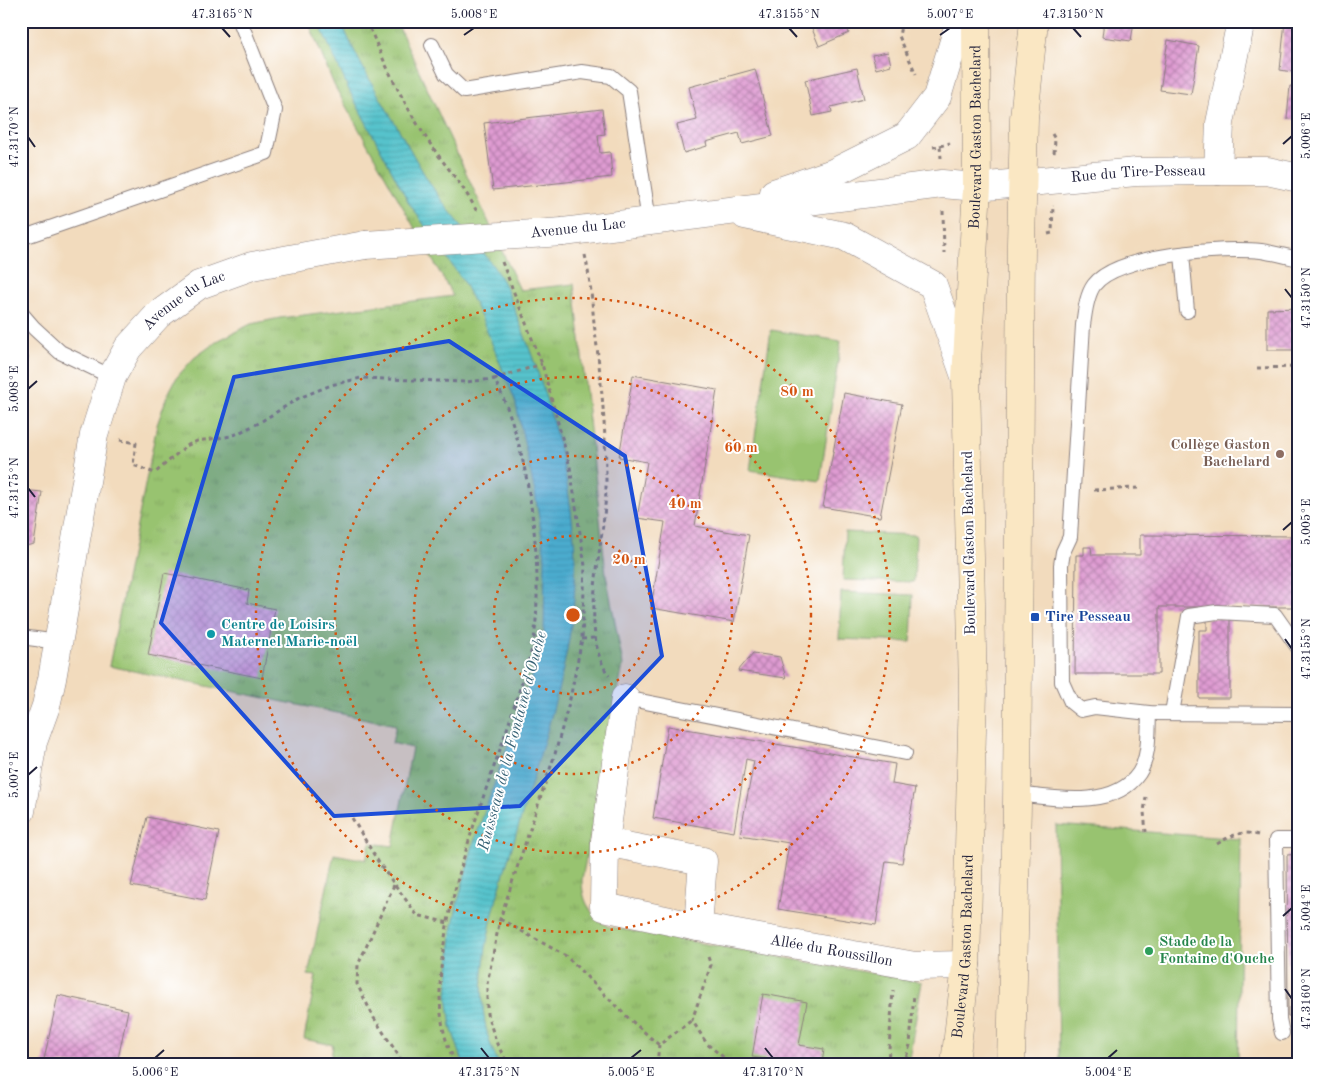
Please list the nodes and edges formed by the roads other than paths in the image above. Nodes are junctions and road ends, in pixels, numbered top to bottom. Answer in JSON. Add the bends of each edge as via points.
{"nodes":[{"id":1,"x":240,"y":21,"type":"edge"},
{"id":2,"x":960,"y":21,"type":"edge"},
{"id":3,"x":976,"y":21,"type":"edge"},
{"id":4,"x":1034,"y":21,"type":"edge"},
{"id":5,"x":1241,"y":21,"type":"edge"},
{"id":6,"x":432,"y":45,"type":"dead end"},
{"id":7,"x":1218,"y":171,"type":"junction"},
{"id":8,"x":1299,"y":178,"type":"edge"},
{"id":9,"x":1023,"y":184,"type":"junction"},
{"id":10,"x":977,"y":187,"type":"junction"},
{"id":11,"x":724,"y":211,"type":"junction"},
{"id":12,"x":649,"y":221,"type":"junction"},
{"id":13,"x":21,"y":238,"type":"edge"},
{"id":14,"x":1182,"y":254,"type":"junction"},
{"id":15,"x":1299,"y":259,"type":"edge"},
{"id":16,"x":1187,"y":311,"type":"dead end"},
{"id":17,"x":21,"y":313,"type":"edge"},
{"id":18,"x":112,"y":377,"type":"junction"},
{"id":19,"x":966,"y":379,"type":"junction"},
{"id":20,"x":21,"y":637,"type":"edge"},
{"id":21,"x":58,"y":642,"type":"junction"},
{"id":22,"x":1299,"y":649,"type":"edge"},
{"id":23,"x":624,"y":698,"type":"joint"},
{"id":24,"x":1149,"y":713,"type":"junction"},
{"id":25,"x":1172,"y":713,"type":"junction"},
{"id":26,"x":1299,"y":714,"type":"edge"},
{"id":27,"x":27,"y":742,"type":"edge"},
{"id":28,"x":905,"y":753,"type":"dead end"},
{"id":29,"x":1017,"y":794,"type":"junction"},
{"id":30,"x":21,"y":811,"type":"edge"},
{"id":31,"x":1299,"y":840,"type":"edge"},
{"id":32,"x":605,"y":842,"type":"junction"},
{"id":33,"x":698,"y":927,"type":"junction"},
{"id":34,"x":966,"y":965,"type":"junction"},
{"id":35,"x":1282,"y":1033,"type":"dead end"},
{"id":36,"x":955,"y":1064,"type":"edge"},
{"id":37,"x":1011,"y":1064,"type":"edge"}],
"edges":[{"from":1,"to":13,"type":"lane","via":[[275,110],[266,153]]},
{"from":2,"to":11,"type":"street","name":"Avenue du Lac","via":[[937,97],[907,136],[832,172]]},
{"from":3,"to":10,"type":"main road","name":"Boulevard Gaston Bachelard"},
{"from":4,"to":9,"type":"main road","via":[[1024,118]]},
{"from":5,"to":7,"type":"street","via":[[1220,124]]},
{"from":6,"to":12,"type":"lane","via":[[446,74],[464,91],[582,72],[611,76],[629,91]]},
{"from":7,"to":8,"type":"street","name":"Rue du Tire-Pesseau","via":[[1267,171]]},
{"from":7,"to":9,"type":"street","name":"Rue du Tire-Pesseau","via":[[1136,172]]},
{"from":9,"to":10,"type":"street","name":"Rue du Tire-Pesseau"},
{"from":9,"to":29,"type":"main road"},
{"from":10,"to":11,"type":"street","name":"Avenue du Lac","via":[[942,184]]},
{"from":10,"to":19,"type":"main road","name":"Boulevard Gaston Bachelard"},
{"from":11,"to":12,"type":"street","name":"Avenue du Lac"},
{"from":11,"to":19,"type":"street","name":"Avenue du Lac","via":[[844,236],[933,285]]},
{"from":12,"to":18,"type":"street","name":"Avenue du Lac","bridge":true,"via":[[572,231],[365,245],[252,266],[199,285],[158,315],[128,348]]},
{"from":14,"to":15,"type":"lane","via":[[1261,251]]},
{"from":14,"to":16,"type":"lane"},
{"from":14,"to":24,"type":"lane","via":[[1127,264],[1107,273],[1094,286],[1086,304],[1070,537],[1061,565],[1062,682],[1071,702],[1081,710],[1095,707]]},
{"from":17,"to":18,"type":"lane","via":[[60,352]]},
{"from":18,"to":21,"type":"street","name":"Avenue du Lac","via":[[94,435]]},
{"from":19,"to":34,"type":"main road","name":"Boulevard Gaston Bachelard","via":[[974,692]]},
{"from":20,"to":21,"type":"lane"},
{"from":21,"to":27,"type":"street","name":"Avenue du Lac","via":[[46,706]]},
{"from":22,"to":25,"type":"lane","via":[[1275,615],[1217,612],[1189,616]]},
{"from":23,"to":28,"type":"lane"},
{"from":23,"to":32,"type":"street","name":"Allée du Roussillon"},
{"from":24,"to":25,"type":"lane"},
{"from":24,"to":29,"type":"lane","via":[[1148,745],[1139,773],[1124,788],[1101,798]]},
{"from":25,"to":26,"type":"lane"},
{"from":27,"to":30,"type":"street","name":"Avenue du Lac"},
{"from":29,"to":37,"type":"main road"},
{"from":31,"to":35,"type":"lane","via":[[1276,840],[1278,1019]]},
{"from":32,"to":33,"type":"street","name":"Allée du Roussillon","via":[[604,907]]},
{"from":32,"to":33,"type":"street","via":[[703,861]]},
{"from":33,"to":34,"type":"street","name":"Allée du Roussillon","via":[[905,964]]},
{"from":34,"to":36,"type":"main road","name":"Boulevard Gaston Bachelard"}]}
